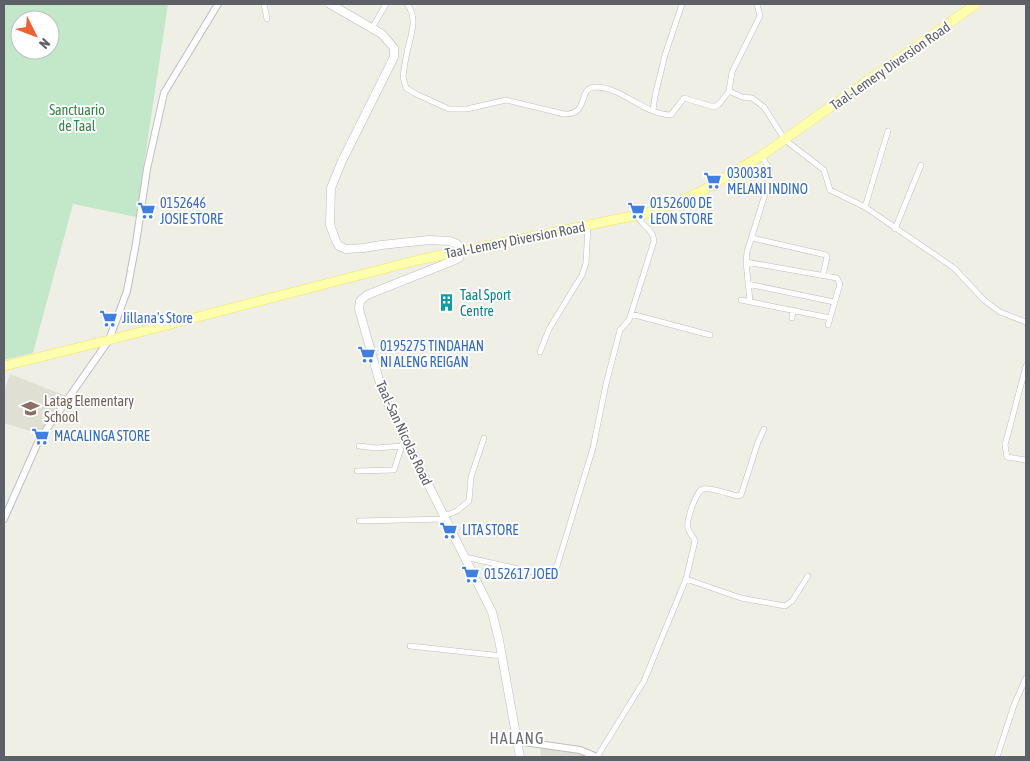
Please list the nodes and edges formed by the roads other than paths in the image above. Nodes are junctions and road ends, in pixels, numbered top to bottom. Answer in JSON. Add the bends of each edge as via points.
{"nodes":[{"id":1,"x":218,"y":4,"type":"edge"},
{"id":2,"x":264,"y":4,"type":"edge"},
{"id":3,"x":330,"y":4,"type":"edge"},
{"id":4,"x":386,"y":4,"type":"edge"},
{"id":5,"x":407,"y":4,"type":"edge"},
{"id":6,"x":682,"y":4,"type":"edge"},
{"id":7,"x":757,"y":4,"type":"edge"},
{"id":8,"x":976,"y":4,"type":"edge"},
{"id":9,"x":267,"y":19,"type":"dead end"},
{"id":10,"x":372,"y":28,"type":"junction"},
{"id":11,"x":729,"y":91,"type":"junction"},
{"id":12,"x":653,"y":110,"type":"junction"},
{"id":13,"x":888,"y":131,"type":"dead end"},
{"id":14,"x":785,"y":140,"type":"junction"},
{"id":15,"x":761,"y":156,"type":"junction"},
{"id":16,"x":921,"y":165,"type":"dead end"},
{"id":17,"x":865,"y":207,"type":"junction"},
{"id":18,"x":637,"y":215,"type":"junction"},
{"id":19,"x":588,"y":226,"type":"junction"},
{"id":20,"x":895,"y":229,"type":"junction"},
{"id":21,"x":752,"y":238,"type":"junction"},
{"id":22,"x":461,"y":250,"type":"junction"},
{"id":23,"x":746,"y":262,"type":"junction"},
{"id":24,"x":823,"y":275,"type":"junction"},
{"id":25,"x":748,"y":284,"type":"junction"},
{"id":26,"x":741,"y":300,"type":"dead end"},
{"id":27,"x":750,"y":301,"type":"junction"},
{"id":28,"x":834,"y":302,"type":"junction"},
{"id":29,"x":793,"y":310,"type":"junction"},
{"id":30,"x":631,"y":314,"type":"junction"},
{"id":31,"x":792,"y":318,"type":"dead end"},
{"id":32,"x":830,"y":318,"type":"junction"},
{"id":33,"x":1026,"y":322,"type":"edge"},
{"id":34,"x":828,"y":325,"type":"dead end"},
{"id":35,"x":710,"y":334,"type":"dead end"},
{"id":36,"x":109,"y":340,"type":"junction"},
{"id":37,"x":540,"y":352,"type":"dead end"},
{"id":38,"x":4,"y":366,"type":"edge"},
{"id":39,"x":1026,"y":366,"type":"edge"},
{"id":40,"x":764,"y":429,"type":"dead end"},
{"id":41,"x":405,"y":436,"type":"junction"},
{"id":42,"x":484,"y":438,"type":"dead end"},
{"id":43,"x":359,"y":446,"type":"dead end"},
{"id":44,"x":402,"y":446,"type":"junction"},
{"id":45,"x":1026,"y":460,"type":"edge"},
{"id":46,"x":357,"y":471,"type":"dead end"},
{"id":47,"x":445,"y":518,"type":"junction"},
{"id":48,"x":4,"y":519,"type":"edge"},
{"id":49,"x":359,"y":521,"type":"dead end"},
{"id":50,"x":464,"y":557,"type":"junction"},
{"id":51,"x":808,"y":576,"type":"dead end"},
{"id":52,"x":686,"y":579,"type":"junction"},
{"id":53,"x":410,"y":646,"type":"dead end"},
{"id":54,"x":502,"y":656,"type":"junction"},
{"id":55,"x":1026,"y":678,"type":"edge"},
{"id":56,"x":517,"y":741,"type":"junction"},
{"id":57,"x":520,"y":757,"type":"edge"},
{"id":58,"x":597,"y":757,"type":"edge"},
{"id":59,"x":997,"y":757,"type":"edge"}],
"edges":[{"from":1,"to":36,"type":"street","via":[[164,93],[147,169],[127,291]]},
{"from":2,"to":9,"type":"street"},
{"from":3,"to":10,"type":"main road"},
{"from":4,"to":10,"type":"street"},
{"from":5,"to":12,"type":"street","via":[[414,19],[403,83],[416,94],[443,107],[467,109],[506,100],[572,114],[580,108],[586,92],[592,87],[606,88]]},
{"from":6,"to":12,"type":"street","via":[[665,55]]},
{"from":7,"to":11,"type":"street","via":[[760,16],[732,72]]},
{"from":8,"to":14,"type":"main road","name":"Taal-Lemery Diversion Road"},
{"from":10,"to":22,"type":"main road","via":[[394,48],[394,57],[331,188],[330,225],[336,241],[346,248],[450,241],[458,244]]},
{"from":11,"to":12,"type":"street","via":[[714,107],[684,98],[670,114]]},
{"from":11,"to":14,"type":"street","via":[[752,98],[764,107]]},
{"from":13,"to":17,"type":"street"},
{"from":14,"to":15,"type":"main road","name":"Taal-Lemery Diversion Road"},
{"from":14,"to":17,"type":"street","via":[[824,170],[830,190]]},
{"from":15,"to":18,"type":"main road","name":"Taal-Lemery Diversion Road","via":[[687,198]]},
{"from":15,"to":21,"type":"street","via":[[770,169],[770,178]]},
{"from":16,"to":20,"type":"street"},
{"from":17,"to":20,"type":"street"},
{"from":18,"to":19,"type":"main road","name":"Taal-Lemery Diversion Road"},
{"from":18,"to":30,"type":"street","via":[[639,222],[652,232],[654,241]]},
{"from":19,"to":22,"type":"main road","name":"Taal-Lemery Diversion Road"},
{"from":19,"to":37,"type":"street","via":[[586,263],[582,275],[549,329]]},
{"from":20,"to":33,"type":"street","via":[[954,268],[1000,312]]},
{"from":21,"to":23,"type":"street"},
{"from":21,"to":24,"type":"street","via":[[826,255]]},
{"from":22,"to":36,"type":"main road","name":"Taal-Lemery Diversion Road"},
{"from":22,"to":41,"type":"main road","name":"Taal-San Nicolas Road","via":[[459,258],[367,295],[358,305],[383,394]]},
{"from":23,"to":24,"type":"street"},
{"from":23,"to":25,"type":"street"},
{"from":24,"to":28,"type":"street","via":[[839,280]]},
{"from":25,"to":27,"type":"street"},
{"from":25,"to":28,"type":"street"},
{"from":26,"to":27,"type":"street"},
{"from":27,"to":29,"type":"street"},
{"from":28,"to":32,"type":"street"},
{"from":29,"to":31,"type":"street"},
{"from":29,"to":32,"type":"street"},
{"from":30,"to":35,"type":"street"},
{"from":30,"to":50,"type":"street","via":[[620,330],[593,448],[556,566],[550,572],[532,572]]},
{"from":32,"to":34,"type":"street"},
{"from":36,"to":38,"type":"main road","name":"Taal-Lemery Diversion Road"},
{"from":36,"to":48,"type":"street","via":[[39,440]]},
{"from":39,"to":45,"type":"street","via":[[1005,445],[1008,457]]},
{"from":40,"to":52,"type":"street","via":[[741,494],[737,496],[706,489],[696,495],[687,524],[695,541]]},
{"from":41,"to":44,"type":"street"},
{"from":41,"to":47,"type":"main road","name":"Taal-San Nicolas Road"},
{"from":42,"to":47,"type":"street","via":[[471,477],[469,502]]},
{"from":43,"to":44,"type":"street"},
{"from":44,"to":46,"type":"street","via":[[394,470]]},
{"from":47,"to":49,"type":"street"},
{"from":47,"to":50,"type":"main road","name":"Taal-San Nicolas Road"},
{"from":50,"to":54,"type":"main road","name":"Taal-San Nicolas Road","via":[[492,612]]},
{"from":51,"to":52,"type":"street","via":[[792,601],[785,606],[741,598]]},
{"from":52,"to":58,"type":"street","via":[[644,681]]},
{"from":53,"to":54,"type":"street"},
{"from":54,"to":56,"type":"main road","name":"Taal-San Nicolas Road"},
{"from":55,"to":59,"type":"street"},
{"from":56,"to":57,"type":"main road","name":"Taal-San Nicolas Road"},
{"from":56,"to":58,"type":"street","via":[[580,750]]}]}
